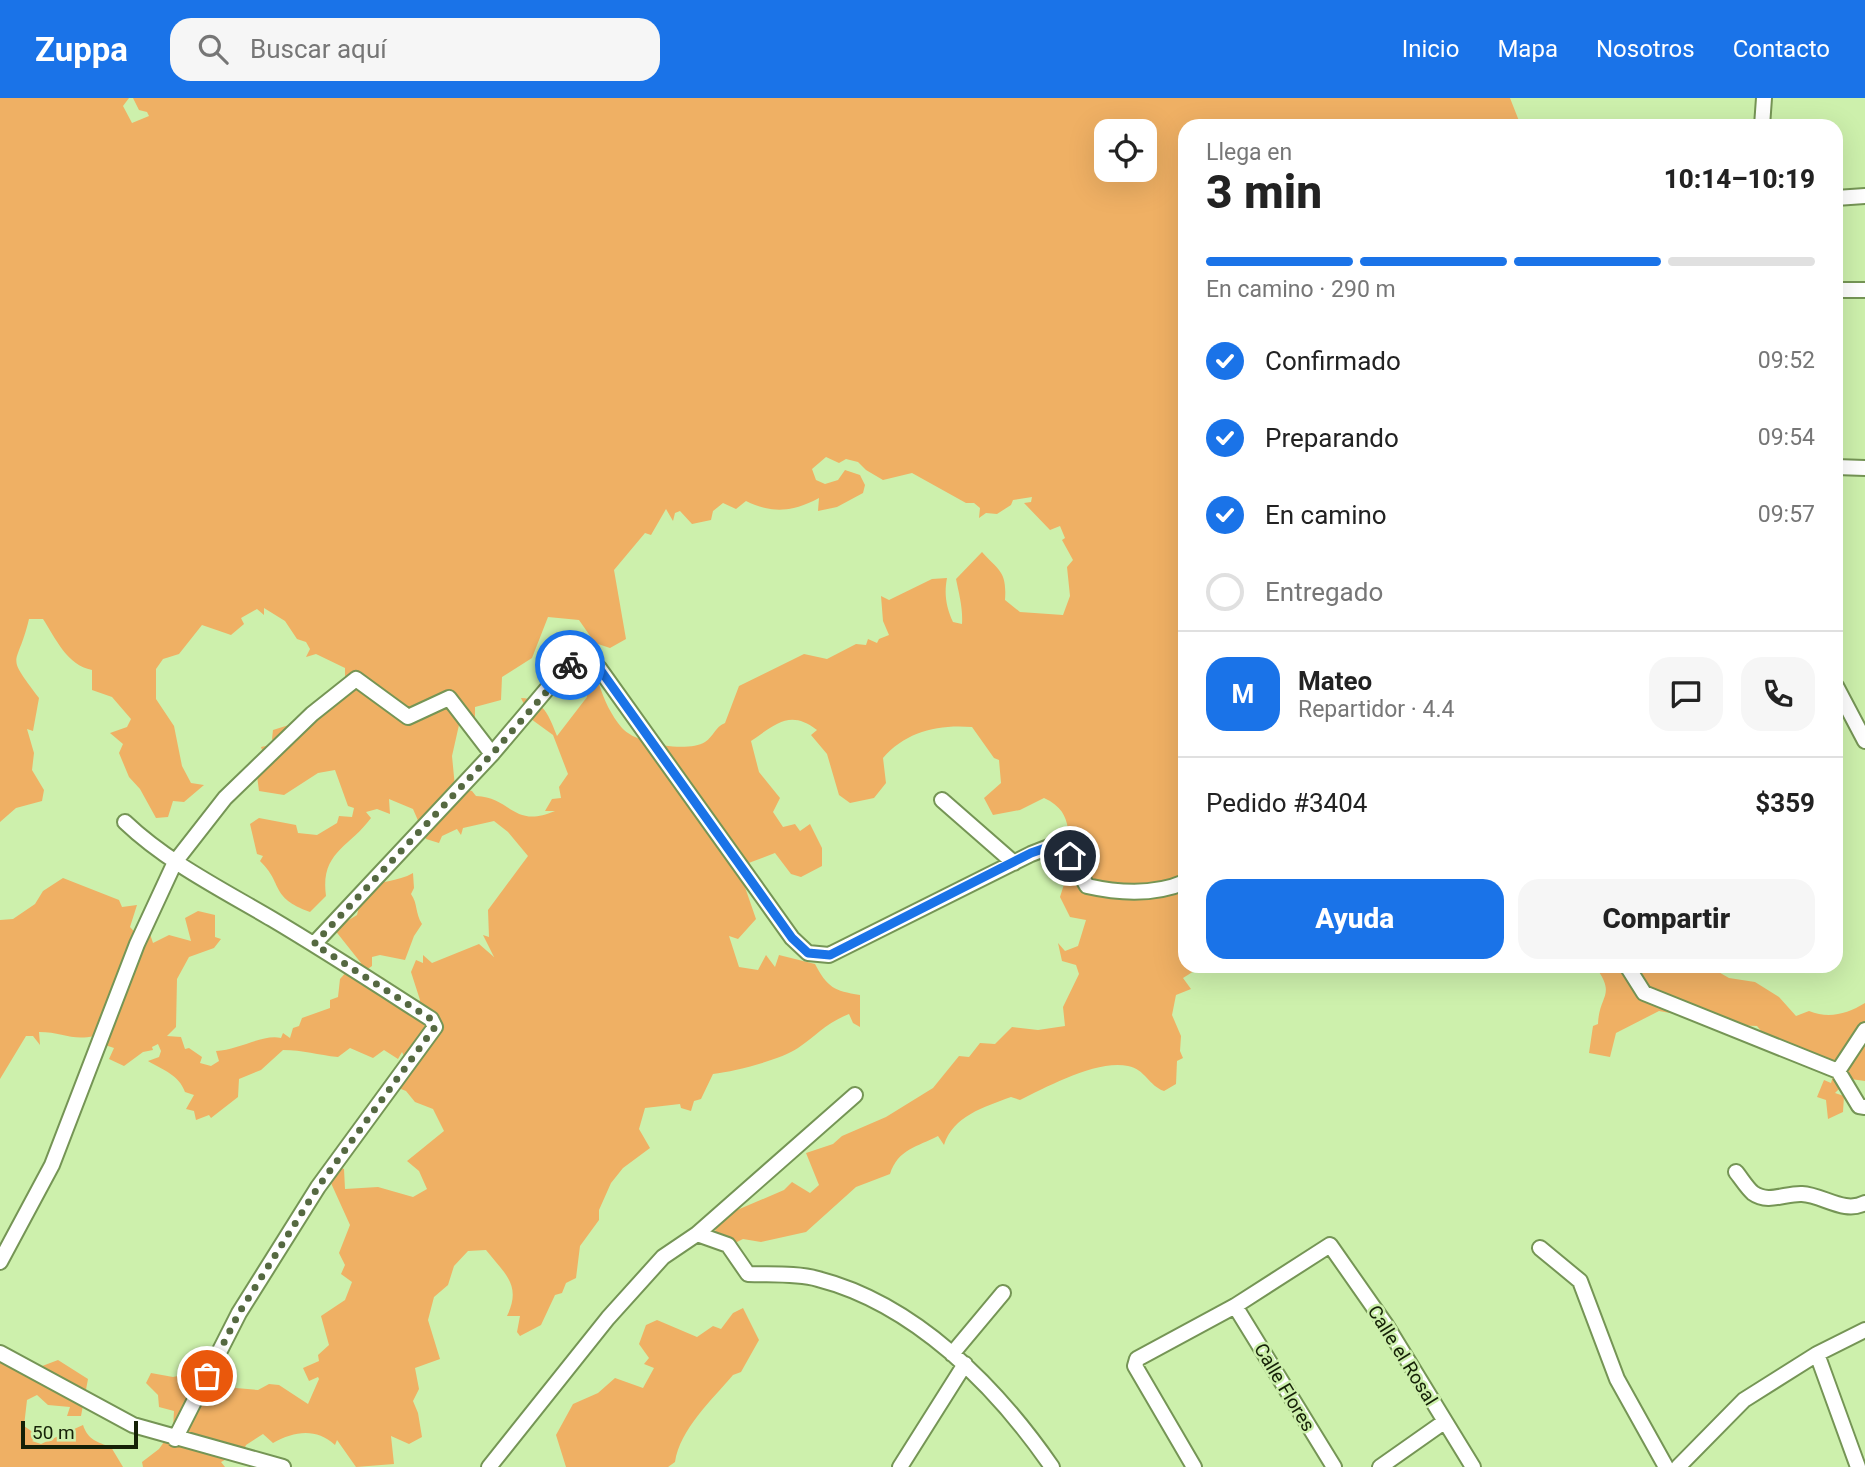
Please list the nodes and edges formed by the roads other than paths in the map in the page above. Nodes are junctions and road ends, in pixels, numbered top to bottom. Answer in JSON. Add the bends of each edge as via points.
{"nodes":[{"id":1,"x":1764,"y":98,"type":"edge"},
{"id":2,"x":1762,"y":119,"type":"edge"},
{"id":3,"x":1865,"y":196,"type":"edge"},
{"id":4,"x":1843,"y":198,"type":"edge"},
{"id":5,"x":1843,"y":290,"type":"edge"},
{"id":6,"x":1865,"y":290,"type":"edge"},
{"id":7,"x":1843,"y":467,"type":"edge"},
{"id":8,"x":1865,"y":468,"type":"edge"},
{"id":9,"x":1843,"y":699,"type":"edge"},
{"id":10,"x":1865,"y":741,"type":"edge"},
{"id":11,"x":492,"y":754,"type":"junction"},
{"id":12,"x":942,"y":800,"type":"dead end"},
{"id":13,"x":125,"y":822,"type":"dead end"},
{"id":14,"x":175,"y":862,"type":"junction"},
{"id":15,"x":1014,"y":863,"type":"junction"},
{"id":16,"x":1178,"y":884,"type":"edge"},
{"id":17,"x":314,"y":944,"type":"junction"},
{"id":18,"x":1631,"y":973,"type":"edge"},
{"id":19,"x":1865,"y":1030,"type":"edge"},
{"id":20,"x":1838,"y":1070,"type":"junction"},
{"id":21,"x":855,"y":1095,"type":"dead end"},
{"id":22,"x":1865,"y":1107,"type":"edge"},
{"id":23,"x":1736,"y":1172,"type":"dead end"},
{"id":24,"x":1865,"y":1203,"type":"edge"},
{"id":25,"x":697,"y":1234,"type":"junction"},
{"id":26,"x":1540,"y":1248,"type":"dead end"},
{"id":27,"x":0,"y":1262,"type":"edge"},
{"id":28,"x":1003,"y":1293,"type":"dead end"},
{"id":29,"x":1236,"y":1306,"type":"junction"},
{"id":30,"x":1865,"y":1330,"type":"edge"},
{"id":31,"x":0,"y":1353,"type":"edge"},
{"id":32,"x":952,"y":1354,"type":"junction"},
{"id":33,"x":1817,"y":1354,"type":"junction"},
{"id":34,"x":965,"y":1364,"type":"junction"},
{"id":35,"x":1444,"y":1422,"type":"junction"},
{"id":36,"x":175,"y":1439,"type":"junction"},
{"id":37,"x":283,"y":1467,"type":"edge"},
{"id":38,"x":489,"y":1467,"type":"edge"},
{"id":39,"x":900,"y":1467,"type":"edge"},
{"id":40,"x":1052,"y":1467,"type":"edge"},
{"id":41,"x":1194,"y":1467,"type":"edge"},
{"id":42,"x":1334,"y":1467,"type":"edge"},
{"id":43,"x":1380,"y":1467,"type":"edge"},
{"id":44,"x":1473,"y":1467,"type":"edge"},
{"id":45,"x":1666,"y":1467,"type":"edge"},
{"id":46,"x":1678,"y":1467,"type":"edge"},
{"id":47,"x":1858,"y":1467,"type":"edge"}],
"edges":[{"from":1,"to":2,"type":"street"},
{"from":3,"to":4,"type":"street"},
{"from":5,"to":6,"type":"street"},
{"from":7,"to":8,"type":"street"},
{"from":9,"to":10,"type":"street"},
{"from":11,"to":14,"type":"street","via":[[449,698],[408,717],[356,679],[312,714],[225,798]]},
{"from":11,"to":15,"type":"street","via":[[563,670],[578,659],[599,668],[792,938],[808,953],[830,955]]},
{"from":11,"to":17,"type":"street"},
{"from":12,"to":15,"type":"street"},
{"from":13,"to":14,"type":"street"},
{"from":14,"to":17,"type":"street"},
{"from":14,"to":27,"type":"street","via":[[131,957],[52,1165]]},
{"from":15,"to":16,"type":"street","via":[[1054,845],[1070,856],[1087,886],[1111,891],[1168,889]]},
{"from":17,"to":36,"type":"street","via":[[431,1019],[435,1027],[318,1187],[239,1313]]},
{"from":18,"to":20,"type":"street","via":[[1644,993]]},
{"from":19,"to":20,"type":"street"},
{"from":20,"to":22,"type":"street","via":[[1859,1106]]},
{"from":21,"to":25,"type":"street"},
{"from":23,"to":24,"type":"street","via":[[1754,1194],[1773,1199],[1803,1194],[1847,1206]]},
{"from":25,"to":32,"type":"street","via":[[728,1245],[748,1274],[814,1278],[858,1291],[899,1314]]},
{"from":25,"to":38,"type":"street","via":[[663,1257],[608,1318]]},
{"from":26,"to":45,"type":"street","via":[[1580,1281],[1617,1379]]},
{"from":28,"to":32,"type":"street"},
{"from":29,"to":35,"type":"street","name":"Calle el Rosal","via":[[1330,1245],[1386,1325]]},
{"from":29,"to":41,"type":"street","via":[[1134,1363]]},
{"from":29,"to":42,"type":"street","name":"Calle Flores"},
{"from":30,"to":33,"type":"street"},
{"from":31,"to":36,"type":"street","via":[[133,1425]]},
{"from":32,"to":34,"type":"street"},
{"from":33,"to":46,"type":"street","via":[[1744,1400]]},
{"from":33,"to":47,"type":"street"},
{"from":34,"to":39,"type":"street"},
{"from":34,"to":40,"type":"street"},
{"from":35,"to":43,"type":"street"},
{"from":35,"to":44,"type":"street","name":"Calle el Rosal"},
{"from":36,"to":37,"type":"street"}]}
